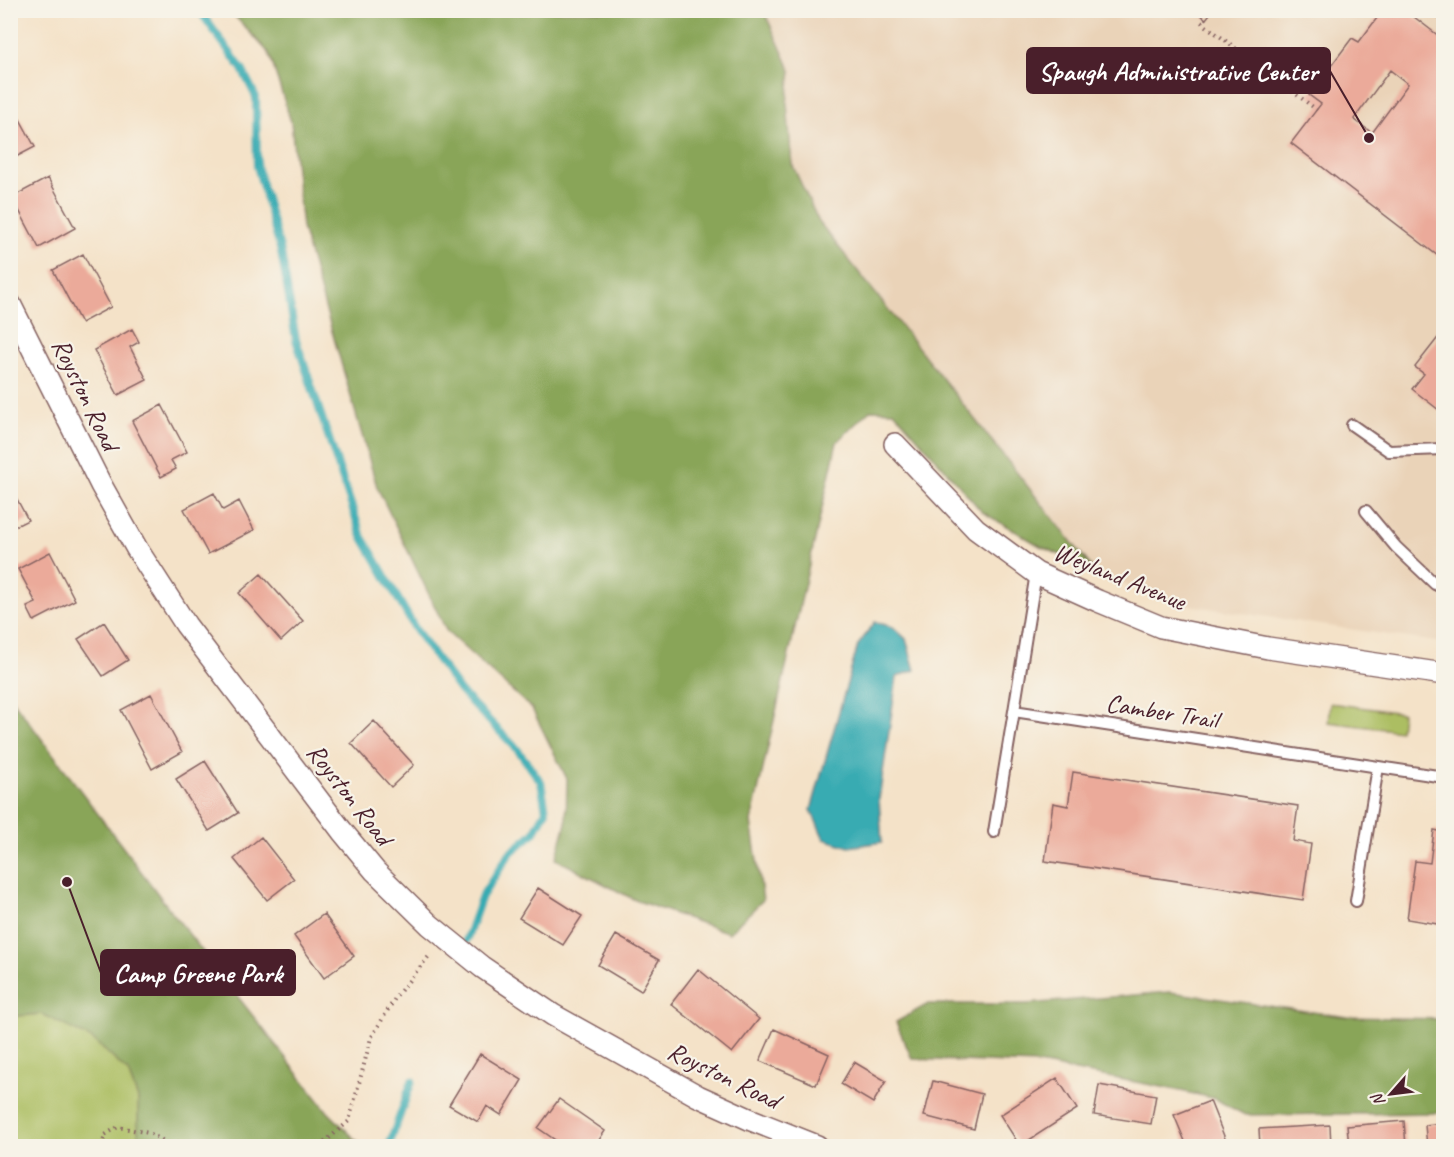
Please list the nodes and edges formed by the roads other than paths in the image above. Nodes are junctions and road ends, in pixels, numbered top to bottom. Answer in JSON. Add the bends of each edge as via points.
{"nodes":[{"id":1,"x":10,"y":304,"type":"edge"},
{"id":2,"x":1353,"y":425,"type":"dead end"},
{"id":3,"x":895,"y":444,"type":"dead end"},
{"id":4,"x":1443,"y":449,"type":"edge"},
{"id":5,"x":1366,"y":511,"type":"dead end"},
{"id":6,"x":1036,"y":573,"type":"junction"},
{"id":7,"x":1443,"y":588,"type":"edge"},
{"id":8,"x":1443,"y":674,"type":"edge"},
{"id":9,"x":1014,"y":711,"type":"junction"},
{"id":10,"x":1378,"y":767,"type":"junction"},
{"id":11,"x":1443,"y":777,"type":"edge"},
{"id":12,"x":994,"y":832,"type":"dead end"},
{"id":13,"x":1356,"y":901,"type":"dead end"},
{"id":14,"x":817,"y":1146,"type":"edge"}],
"edges":[{"from":1,"to":14,"type":"street","name":"Royston Road","via":[[100,485],[137,549],[186,625],[375,871],[430,925],[482,967],[553,1015],[698,1096]]},
{"from":2,"to":4,"type":"lane","via":[[1389,451]]},
{"from":3,"to":6,"type":"street","name":"Weyland Avenue","via":[[976,529]]},
{"from":5,"to":7,"type":"lane","via":[[1396,547]]},
{"from":6,"to":8,"type":"street","name":"Weyland Avenue","via":[[1161,627],[1268,648]]},
{"from":6,"to":9,"type":"lane"},
{"from":9,"to":10,"type":"lane","name":"Camber Trail"},
{"from":9,"to":12,"type":"lane"},
{"from":10,"to":11,"type":"lane","name":"Camber Trail"},
{"from":10,"to":13,"type":"lane"}]}
